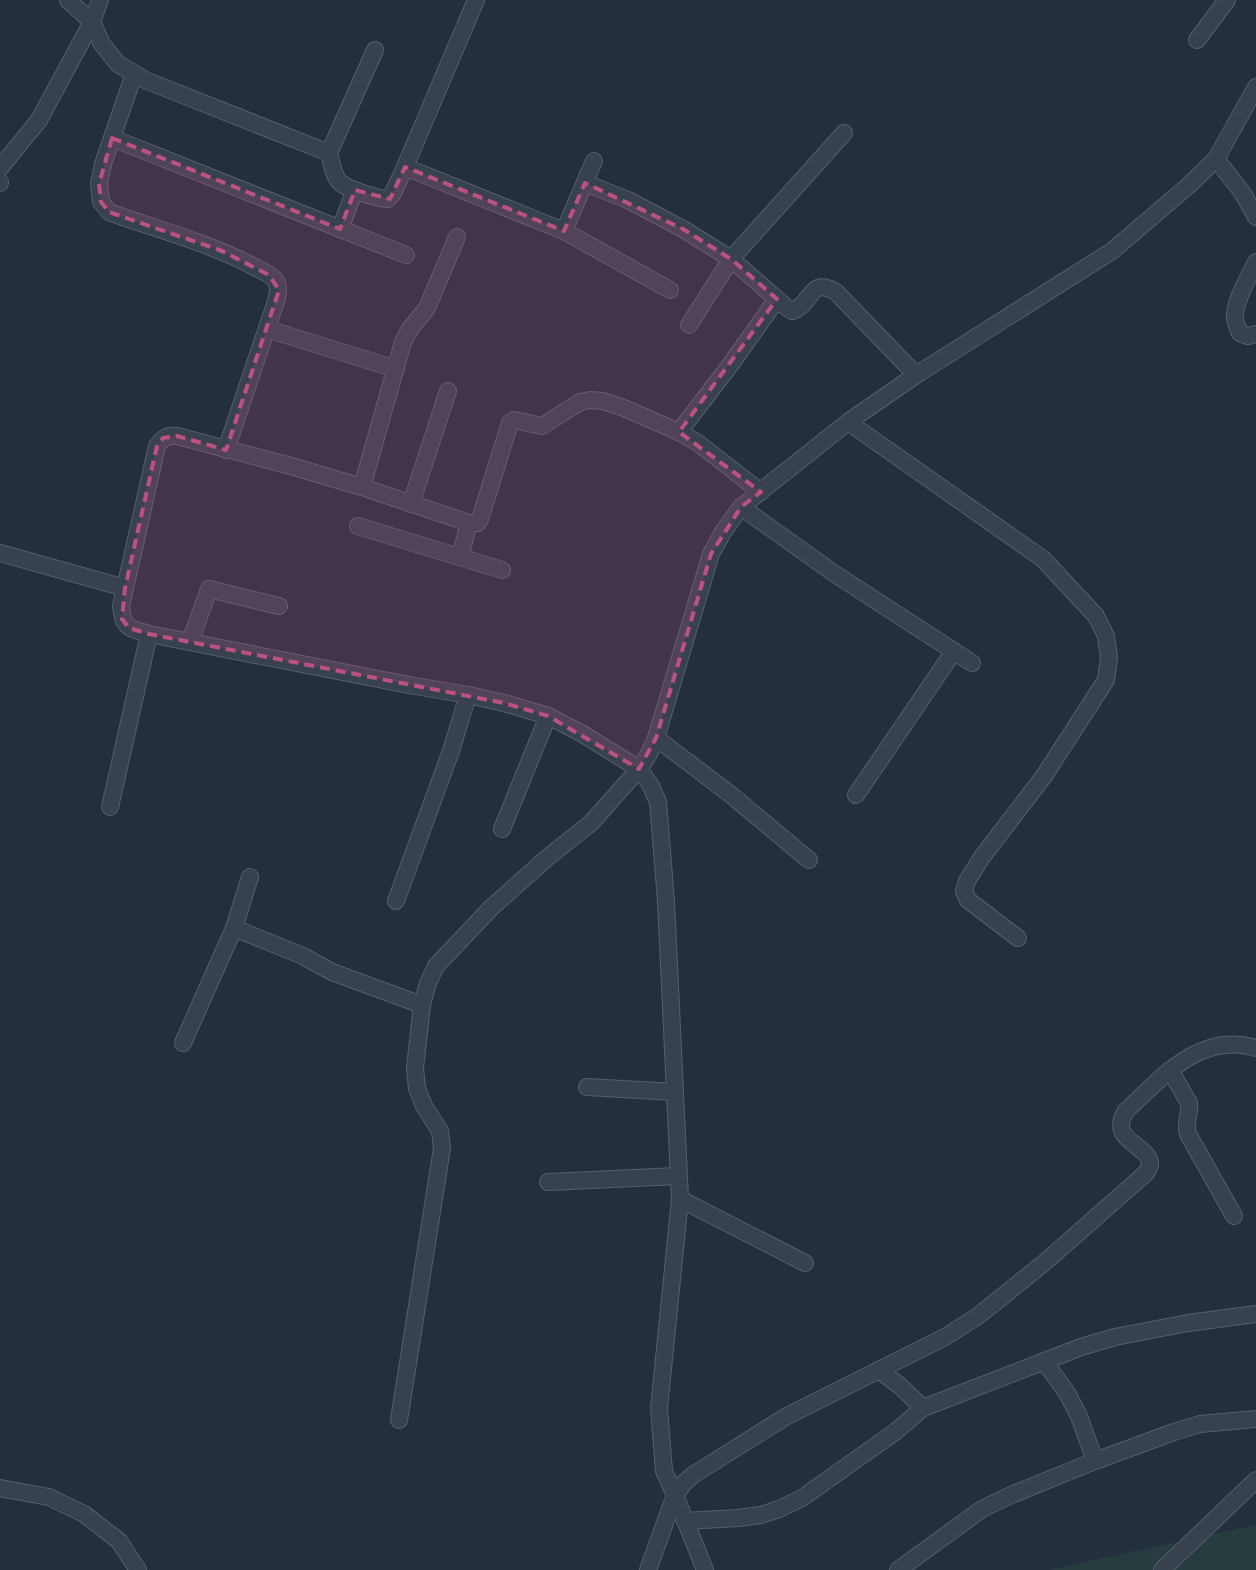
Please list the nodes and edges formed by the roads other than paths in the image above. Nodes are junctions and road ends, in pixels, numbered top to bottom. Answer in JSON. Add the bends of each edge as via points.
{"nodes":[{"id":1,"x":68,"y":0,"type":"edge"},
{"id":2,"x":100,"y":0,"type":"edge"},
{"id":3,"x":476,"y":0,"type":"edge"},
{"id":4,"x":1226,"y":0,"type":"edge"},
{"id":5,"x":92,"y":22,"type":"junction"},
{"id":6,"x":1197,"y":40,"type":"dead end"},
{"id":7,"x":375,"y":50,"type":"dead end"},
{"id":8,"x":134,"y":74,"type":"junction"},
{"id":9,"x":1256,"y":87,"type":"edge"},
{"id":10,"x":844,"y":133,"type":"dead end"},
{"id":11,"x":112,"y":138,"type":"junction"},
{"id":12,"x":329,"y":153,"type":"junction"},
{"id":13,"x":1216,"y":160,"type":"junction"},
{"id":14,"x":594,"y":161,"type":"dead end"},
{"id":15,"x":405,"y":167,"type":"junction"},
{"id":16,"x":0,"y":168,"type":"edge"},
{"id":17,"x":585,"y":183,"type":"junction"},
{"id":18,"x":355,"y":190,"type":"junction"},
{"id":19,"x":1256,"y":216,"type":"edge"},
{"id":20,"x":340,"y":229,"type":"junction"},
{"id":21,"x":564,"y":231,"type":"junction"},
{"id":22,"x":458,"y":237,"type":"dead end"},
{"id":23,"x":406,"y":255,"type":"dead end"},
{"id":24,"x":730,"y":259,"type":"junction"},
{"id":25,"x":1256,"y":262,"type":"edge"},
{"id":26,"x":670,"y":290,"type":"dead end"},
{"id":27,"x":777,"y":299,"type":"junction"},
{"id":28,"x":689,"y":325,"type":"dead end"},
{"id":29,"x":267,"y":329,"type":"junction"},
{"id":30,"x":1256,"y":334,"type":"edge"},
{"id":31,"x":396,"y":369,"type":"junction"},
{"id":32,"x":916,"y":375,"type":"junction"},
{"id":33,"x":448,"y":391,"type":"dead end"},
{"id":34,"x":848,"y":422,"type":"junction"},
{"id":35,"x":679,"y":432,"type":"junction"},
{"id":36,"x":226,"y":450,"type":"junction"},
{"id":37,"x":362,"y":488,"type":"junction"},
{"id":38,"x":761,"y":492,"type":"junction"},
{"id":39,"x":411,"y":504,"type":"junction"},
{"id":40,"x":741,"y":507,"type":"junction"},
{"id":41,"x":469,"y":522,"type":"junction"},
{"id":42,"x":358,"y":526,"type":"dead end"},
{"id":43,"x":0,"y":553,"type":"edge"},
{"id":44,"x":460,"y":557,"type":"junction"},
{"id":45,"x":502,"y":570,"type":"dead end"},
{"id":46,"x":125,"y":588,"type":"junction"},
{"id":47,"x":279,"y":606,"type":"dead end"},
{"id":48,"x":149,"y":634,"type":"junction"},
{"id":49,"x":190,"y":642,"type":"junction"},
{"id":50,"x":954,"y":651,"type":"junction"},
{"id":51,"x":972,"y":663,"type":"dead end"},
{"id":52,"x":468,"y":695,"type":"junction"},
{"id":53,"x":548,"y":716,"type":"junction"},
{"id":54,"x":656,"y":738,"type":"junction"},
{"id":55,"x":639,"y":769,"type":"junction"},
{"id":56,"x":856,"y":795,"type":"dead end"},
{"id":57,"x":110,"y":806,"type":"dead end"},
{"id":58,"x":502,"y":829,"type":"dead end"},
{"id":59,"x":809,"y":860,"type":"dead end"},
{"id":60,"x":250,"y":877,"type":"dead end"},
{"id":61,"x":396,"y":901,"type":"dead end"},
{"id":62,"x":234,"y":928,"type":"junction"},
{"id":63,"x":1018,"y":938,"type":"dead end"},
{"id":64,"x":422,"y":1005,"type":"junction"},
{"id":65,"x":183,"y":1042,"type":"dead end"},
{"id":66,"x":1256,"y":1048,"type":"edge"},
{"id":67,"x":1170,"y":1070,"type":"junction"},
{"id":68,"x":587,"y":1086,"type":"dead end"},
{"id":69,"x":675,"y":1092,"type":"junction"},
{"id":70,"x":678,"y":1176,"type":"junction"},
{"id":71,"x":548,"y":1182,"type":"dead end"},
{"id":72,"x":680,"y":1199,"type":"junction"},
{"id":73,"x":1234,"y":1216,"type":"dead end"},
{"id":74,"x":805,"y":1263,"type":"dead end"},
{"id":75,"x":1256,"y":1314,"type":"edge"},
{"id":76,"x":1044,"y":1361,"type":"junction"},
{"id":77,"x":879,"y":1370,"type":"junction"},
{"id":78,"x":923,"y":1408,"type":"junction"},
{"id":79,"x":1256,"y":1419,"type":"edge"},
{"id":80,"x":399,"y":1420,"type":"dead end"},
{"id":81,"x":1095,"y":1461,"type":"junction"},
{"id":82,"x":1256,"y":1480,"type":"edge"},
{"id":83,"x":0,"y":1488,"type":"edge"},
{"id":84,"x":675,"y":1495,"type":"junction"},
{"id":85,"x":685,"y":1521,"type":"junction"},
{"id":86,"x":138,"y":1570,"type":"edge"},
{"id":87,"x":648,"y":1570,"type":"edge"},
{"id":88,"x":705,"y":1570,"type":"edge"},
{"id":89,"x":898,"y":1570,"type":"edge"},
{"id":90,"x":1162,"y":1570,"type":"edge"}],
"edges":[{"from":1,"to":5,"type":"street"},
{"from":2,"to":5,"type":"street"},
{"from":3,"to":15,"type":"street"},
{"from":4,"to":6,"type":"street"},
{"from":5,"to":8,"type":"street","via":[[102,44],[118,64]]},
{"from":5,"to":16,"type":"street","via":[[39,120]]},
{"from":7,"to":12,"type":"street"},
{"from":8,"to":11,"type":"street"},
{"from":8,"to":12,"type":"street"},
{"from":9,"to":13,"type":"street"},
{"from":10,"to":24,"type":"street"},
{"from":11,"to":20,"type":"street"},
{"from":11,"to":29,"type":"street","via":[[99,184],[102,202],[108,212],[192,239],[269,274],[279,290]]},
{"from":12,"to":18,"type":"street","via":[[340,183]]},
{"from":13,"to":19,"type":"street","via":[[1242,192]]},
{"from":13,"to":32,"type":"street","via":[[1112,251]]},
{"from":14,"to":17,"type":"street"},
{"from":15,"to":18,"type":"street","via":[[388,199]]},
{"from":15,"to":21,"type":"street"},
{"from":17,"to":21,"type":"street"},
{"from":17,"to":24,"type":"street","via":[[651,211]]},
{"from":18,"to":20,"type":"street"},
{"from":20,"to":23,"type":"street"},
{"from":21,"to":26,"type":"street"},
{"from":22,"to":31,"type":"street","via":[[426,308],[403,342]]},
{"from":24,"to":27,"type":"street"},
{"from":24,"to":28,"type":"street"},
{"from":25,"to":30,"type":"street","via":[[1235,314],[1240,333]]},
{"from":27,"to":32,"type":"street","via":[[792,311],[799,309],[820,286],[829,288]]},
{"from":27,"to":35,"type":"street"},
{"from":29,"to":31,"type":"street"},
{"from":29,"to":36,"type":"street"},
{"from":31,"to":37,"type":"street"},
{"from":32,"to":34,"type":"street"},
{"from":33,"to":39,"type":"street"},
{"from":34,"to":38,"type":"street"},
{"from":34,"to":63,"type":"street","via":[[1043,559],[1096,616],[1106,636],[1110,658],[1106,680],[1044,776],[982,857],[964,891],[968,900]]},
{"from":35,"to":38,"type":"street"},
{"from":35,"to":41,"type":"street","via":[[624,408],[590,400],[580,402],[542,426],[514,420],[507,430],[480,519],[477,523]]},
{"from":36,"to":37,"type":"street"},
{"from":36,"to":46,"type":"street","via":[[169,435],[157,446]]},
{"from":37,"to":39,"type":"street"},
{"from":38,"to":40,"type":"street"},
{"from":39,"to":41,"type":"street"},
{"from":40,"to":50,"type":"street","via":[[835,574]]},
{"from":40,"to":54,"type":"street","via":[[711,554]]},
{"from":41,"to":44,"type":"street"},
{"from":42,"to":44,"type":"street"},
{"from":43,"to":46,"type":"street"},
{"from":44,"to":45,"type":"street"},
{"from":46,"to":48,"type":"street","via":[[122,619],[128,628]]},
{"from":47,"to":49,"type":"street","via":[[209,589]]},
{"from":48,"to":49,"type":"street"},
{"from":48,"to":57,"type":"street"},
{"from":49,"to":52,"type":"street"},
{"from":50,"to":51,"type":"street"},
{"from":50,"to":56,"type":"street"},
{"from":52,"to":53,"type":"street"},
{"from":52,"to":61,"type":"street"},
{"from":53,"to":55,"type":"street"},
{"from":53,"to":58,"type":"street"},
{"from":54,"to":55,"type":"street"},
{"from":54,"to":59,"type":"street"},
{"from":55,"to":64,"type":"street","via":[[591,823],[498,901],[450,949],[436,966]]},
{"from":55,"to":69,"type":"street","via":[[658,802]]},
{"from":60,"to":62,"type":"street"},
{"from":62,"to":64,"type":"street","via":[[303,956],[332,972]]},
{"from":62,"to":65,"type":"street"},
{"from":64,"to":80,"type":"street","via":[[415,1068],[417,1088],[440,1131],[442,1148]]},
{"from":66,"to":67,"type":"street","via":[[1222,1044],[1208,1048]]},
{"from":67,"to":73,"type":"street","via":[[1189,1102],[1188,1134]]},
{"from":67,"to":77,"type":"street","via":[[1121,1119],[1123,1133],[1149,1158],[1150,1166],[1146,1173],[978,1316],[945,1337]]},
{"from":68,"to":69,"type":"street"},
{"from":69,"to":70,"type":"street"},
{"from":70,"to":71,"type":"street"},
{"from":70,"to":72,"type":"street"},
{"from":72,"to":74,"type":"street"},
{"from":72,"to":84,"type":"street","via":[[659,1408],[664,1471]]},
{"from":75,"to":76,"type":"street","via":[[1115,1337]]},
{"from":76,"to":78,"type":"street"},
{"from":76,"to":81,"type":"street","via":[[1079,1416]]},
{"from":77,"to":78,"type":"street"},
{"from":77,"to":84,"type":"street","via":[[787,1416],[693,1475]]},
{"from":78,"to":85,"type":"street","via":[[895,1432],[802,1498],[779,1509],[738,1518]]},
{"from":79,"to":81,"type":"street","via":[[1200,1424]]},
{"from":81,"to":89,"type":"street","via":[[982,1509]]},
{"from":82,"to":90,"type":"street"},
{"from":83,"to":86,"type":"street","via":[[49,1497],[84,1514],[119,1541]]},
{"from":84,"to":85,"type":"street"},
{"from":84,"to":87,"type":"street"},
{"from":85,"to":88,"type":"street"}]}
